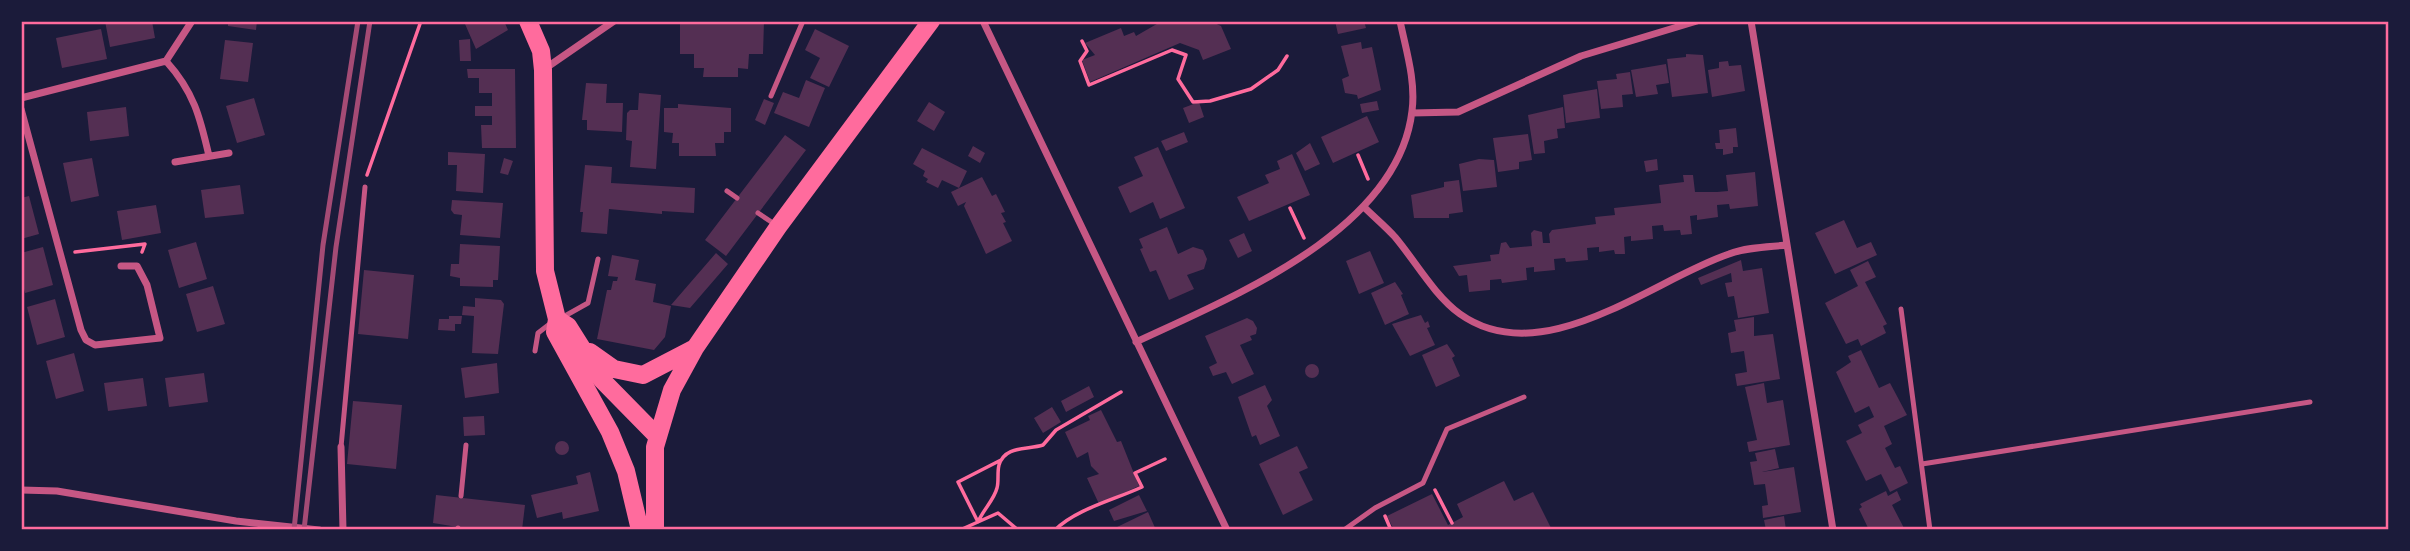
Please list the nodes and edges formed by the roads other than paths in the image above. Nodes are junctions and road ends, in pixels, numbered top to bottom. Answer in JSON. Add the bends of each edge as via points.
{"nodes":[{"id":1,"x":192,"y":21,"type":"edge"},
{"id":2,"x":528,"y":21,"type":"edge"},
{"id":3,"x":614,"y":21,"type":"edge"},
{"id":4,"x":803,"y":21,"type":"edge"},
{"id":5,"x":931,"y":21,"type":"edge"},
{"id":6,"x":983,"y":21,"type":"edge"},
{"id":7,"x":1400,"y":21,"type":"edge"},
{"id":8,"x":1697,"y":21,"type":"edge"},
{"id":9,"x":1751,"y":21,"type":"edge"},
{"id":10,"x":166,"y":61,"type":"junction"},
{"id":11,"x":543,"y":70,"type":"junction"},
{"id":12,"x":771,"y":96,"type":"dead end"},
{"id":13,"x":21,"y":97,"type":"edge"},
{"id":14,"x":21,"y":109,"type":"edge"},
{"id":15,"x":1412,"y":113,"type":"junction"},
{"id":16,"x":229,"y":153,"type":"dead end"},
{"id":17,"x":209,"y":156,"type":"junction"},
{"id":18,"x":176,"y":162,"type":"dead end"},
{"id":19,"x":365,"y":187,"type":"road end"},
{"id":20,"x":727,"y":191,"type":"dead end"},
{"id":21,"x":737,"y":198,"type":"dead end"},
{"id":22,"x":1364,"y":207,"type":"junction"},
{"id":23,"x":758,"y":213,"type":"dead end"},
{"id":24,"x":778,"y":227,"type":"junction"},
{"id":25,"x":1787,"y":246,"type":"junction"},
{"id":26,"x":598,"y":258,"type":"dead end"},
{"id":27,"x":121,"y":266,"type":"dead end"},
{"id":28,"x":1901,"y":309,"type":"dead end"},
{"id":29,"x":557,"y":319,"type":"junction"},
{"id":30,"x":580,"y":342,"type":"junction"},
{"id":31,"x":1136,"y":342,"type":"junction"},
{"id":32,"x":695,"y":348,"type":"junction"},
{"id":33,"x":535,"y":351,"type":"dead end"},
{"id":34,"x":1524,"y":397,"type":"dead end"},
{"id":35,"x":2310,"y":402,"type":"dead end"},
{"id":36,"x":657,"y":436,"type":"junction"},
{"id":37,"x":466,"y":445,"type":"dead end"},
{"id":38,"x":341,"y":447,"type":"joint"},
{"id":39,"x":1922,"y":464,"type":"junction"},
{"id":40,"x":21,"y":490,"type":"edge"},
{"id":41,"x":461,"y":496,"type":"dead end"},
{"id":42,"x":319,"y":530,"type":"edge"},
{"id":43,"x":343,"y":530,"type":"edge"},
{"id":44,"x":640,"y":530,"type":"edge"},
{"id":45,"x":655,"y":530,"type":"edge"},
{"id":46,"x":1227,"y":530,"type":"edge"},
{"id":47,"x":1344,"y":530,"type":"edge"},
{"id":48,"x":1833,"y":530,"type":"edge"},
{"id":49,"x":1930,"y":530,"type":"edge"}],
"edges":[{"from":1,"to":10,"type":"street"},
{"from":2,"to":11,"type":"main road","via":[[541,51]]},
{"from":3,"to":11,"type":"street"},
{"from":4,"to":12,"type":"lane"},
{"from":5,"to":24,"type":"main road"},
{"from":6,"to":31,"type":"street"},
{"from":7,"to":15,"type":"street","via":[[1412,81]]},
{"from":8,"to":15,"type":"street","via":[[1580,56],[1458,112]]},
{"from":9,"to":25,"type":"street"},
{"from":10,"to":13,"type":"street"},
{"from":10,"to":17,"type":"street","via":[[196,104]]},
{"from":11,"to":29,"type":"main road","via":[[545,271]]},
{"from":14,"to":27,"type":"street","via":[[86,340],[105,346],[160,338],[148,285],[137,266]]},
{"from":15,"to":22,"type":"street","via":[[1395,163]]},
{"from":16,"to":17,"type":"street"},
{"from":17,"to":18,"type":"street"},
{"from":19,"to":38,"type":"lane"},
{"from":20,"to":21,"type":"lane"},
{"from":22,"to":25,"type":"street","via":[[1394,235],[1457,312],[1502,331],[1528,332],[1590,319],[1732,253]]},
{"from":22,"to":31,"type":"street","via":[[1304,255]]},
{"from":23,"to":24,"type":"lane"},
{"from":24,"to":32,"type":"main road"},
{"from":25,"to":48,"type":"street"},
{"from":26,"to":29,"type":"lane","via":[[588,303]]},
{"from":28,"to":39,"type":"lane"},
{"from":29,"to":30,"type":"main road"},
{"from":29,"to":33,"type":"lane","via":[[538,333]]},
{"from":29,"to":44,"type":"main road","via":[[555,332],[621,457]]},
{"from":30,"to":32,"type":"main road","via":[[606,365],[643,375]]},
{"from":30,"to":36,"type":"main road","via":[[603,380]]},
{"from":31,"to":46,"type":"street"},
{"from":32,"to":36,"type":"main road","via":[[669,398]]},
{"from":34,"to":47,"type":"lane","via":[[1447,429],[1423,482]]},
{"from":35,"to":39,"type":"lane"},
{"from":36,"to":45,"type":"main road"},
{"from":37,"to":41,"type":"lane"},
{"from":38,"to":43,"type":"street"},
{"from":39,"to":49,"type":"lane"},
{"from":40,"to":42,"type":"street","via":[[69,492],[236,521]]}]}
